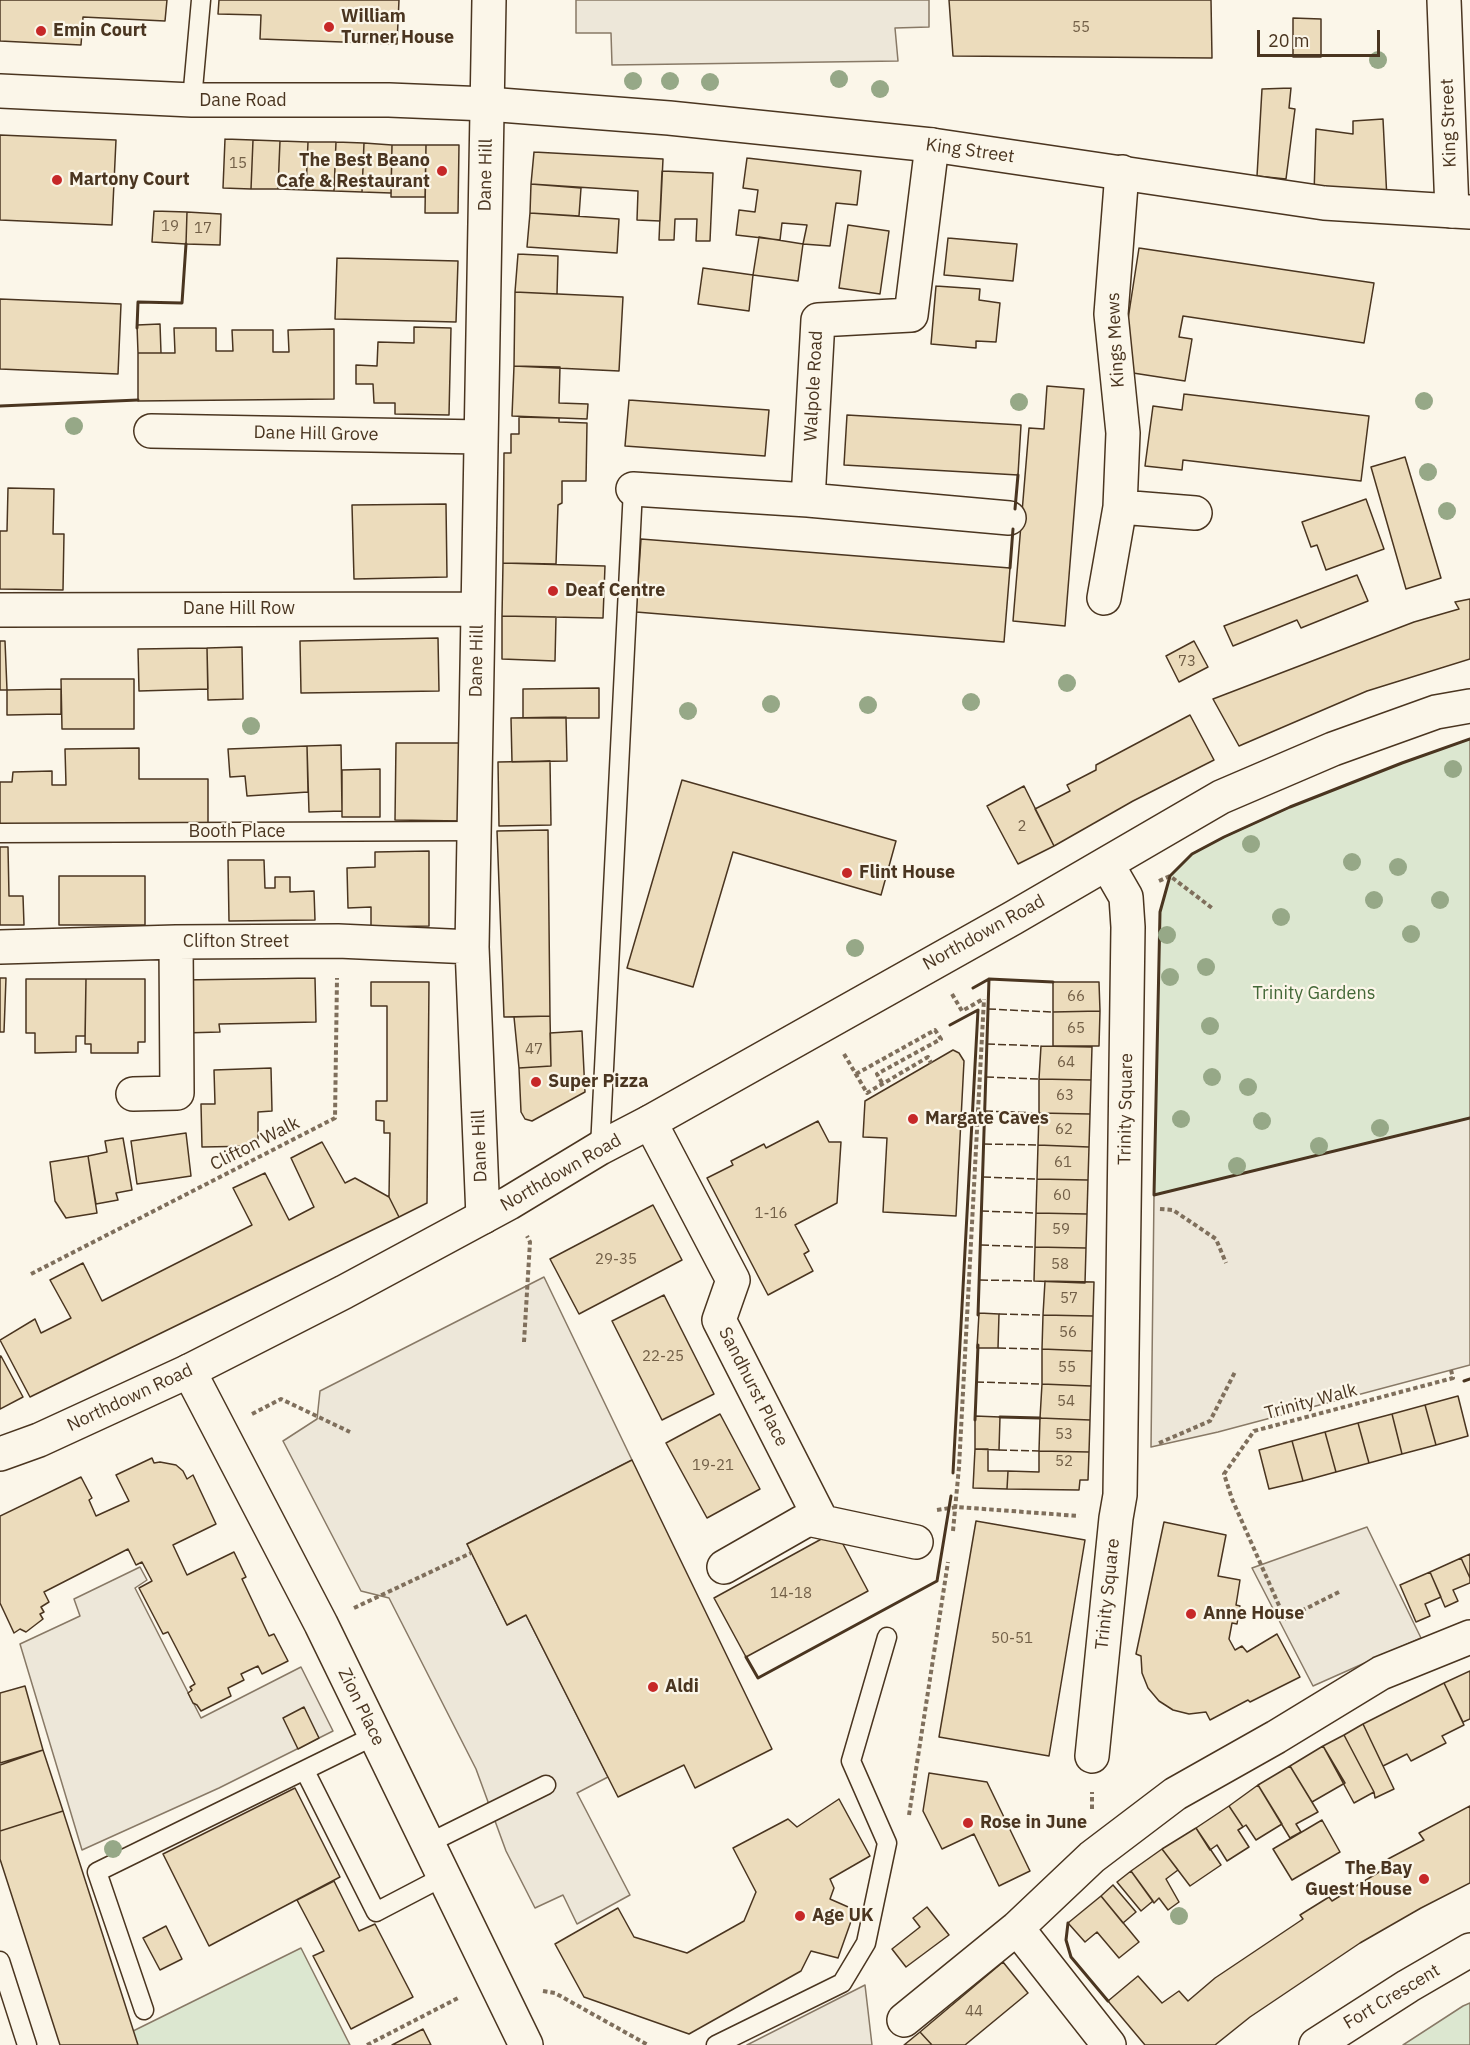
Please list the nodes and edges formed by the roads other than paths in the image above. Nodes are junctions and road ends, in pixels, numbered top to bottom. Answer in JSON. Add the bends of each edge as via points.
{"nodes":[{"id":1,"x":201,"y":0,"type":"edge"},
{"id":2,"x":489,"y":0,"type":"edge"},
{"id":3,"x":1444,"y":0,"type":"edge"},
{"id":4,"x":0,"y":91,"type":"edge"},
{"id":5,"x":192,"y":100,"type":"junction"},
{"id":6,"x":487,"y":104,"type":"junction"},
{"id":7,"x":932,"y":145,"type":"junction"},
{"id":8,"x":1122,"y":172,"type":"junction"},
{"id":9,"x":1461,"y":212,"type":"edge"},
{"id":10,"x":151,"y":431,"type":"dead end"},
{"id":11,"x":481,"y":437,"type":"junction"},
{"id":12,"x":633,"y":489,"type":"joint"},
{"id":13,"x":808,"y":500,"type":"junction"},
{"id":14,"x":1120,"y":507,"type":"junction"},
{"id":15,"x":1195,"y":513,"type":"dead end"},
{"id":16,"x":1009,"y":518,"type":"dead end"},
{"id":17,"x":1104,"y":598,"type":"dead end"},
{"id":18,"x":478,"y":609,"type":"junction"},
{"id":19,"x":0,"y":610,"type":"edge"},
{"id":20,"x":1470,"y":706,"type":"edge"},
{"id":21,"x":474,"y":831,"type":"junction"},
{"id":22,"x":0,"y":833,"type":"edge"},
{"id":23,"x":1107,"y":864,"type":"junction"},
{"id":24,"x":176,"y":942,"type":"junction"},
{"id":25,"x":472,"y":946,"type":"junction"},
{"id":26,"x":0,"y":947,"type":"edge"},
{"id":27,"x":134,"y":1094,"type":"dead end"},
{"id":28,"x":650,"y":1122,"type":"junction"},
{"id":29,"x":600,"y":1148,"type":"junction"},
{"id":30,"x":496,"y":1210,"type":"junction"},
{"id":31,"x":189,"y":1371,"type":"junction"},
{"id":32,"x":0,"y":1454,"type":"edge"},
{"id":33,"x":822,"y":1522,"type":"junction"},
{"id":34,"x":916,"y":1542,"type":"dead end"},
{"id":35,"x":724,"y":1567,"type":"dead end"},
{"id":36,"x":887,"y":1637,"type":"dead end"},
{"id":37,"x":1470,"y":1637,"type":"edge"},
{"id":38,"x":376,"y":1736,"type":"junction"},
{"id":39,"x":1092,"y":1756,"type":"dead end"},
{"id":40,"x":305,"y":1771,"type":"junction"},
{"id":41,"x":546,"y":1785,"type":"dead end"},
{"id":42,"x":427,"y":1844,"type":"junction"},
{"id":43,"x":443,"y":1877,"type":"junction"},
{"id":44,"x":1017,"y":1928,"type":"junction"},
{"id":45,"x":1470,"y":1950,"type":"edge"},
{"id":46,"x":0,"y":1961,"type":"edge"},
{"id":47,"x":144,"y":2010,"type":"dead end"},
{"id":48,"x":904,"y":2020,"type":"dead end"},
{"id":49,"x":27,"y":2045,"type":"edge"},
{"id":50,"x":526,"y":2045,"type":"edge"},
{"id":51,"x":716,"y":2045,"type":"edge"},
{"id":52,"x":1109,"y":2045,"type":"edge"},
{"id":53,"x":1316,"y":2045,"type":"edge"}],
"edges":[{"from":1,"to":5,"type":"lane"},
{"from":2,"to":6,"type":"street","name":"Dane Hill"},
{"from":3,"to":9,"type":"street","name":"King Street"},
{"from":4,"to":5,"type":"street","name":"Dane Road"},
{"from":5,"to":6,"type":"street","name":"Dane Road"},
{"from":6,"to":7,"type":"street","name":"King Street"},
{"from":6,"to":11,"type":"street","name":"Dane Hill"},
{"from":7,"to":8,"type":"street","name":"King Street"},
{"from":7,"to":13,"type":"street","name":"Walpole Road","via":[[911,315],[818,320]]},
{"from":8,"to":9,"type":"street","name":"King Street","via":[[1324,203]]},
{"from":8,"to":14,"type":"street","name":"Kings Mews","via":[[1111,314],[1123,433]]},
{"from":10,"to":11,"type":"street","name":"Dane Hill Grove"},
{"from":11,"to":18,"type":"street","name":"Dane Hill"},
{"from":12,"to":13,"type":"street"},
{"from":12,"to":29,"type":"lane"},
{"from":13,"to":16,"type":"street"},
{"from":14,"to":15,"type":"street"},
{"from":14,"to":17,"type":"street","name":"Kings Mews"},
{"from":18,"to":19,"type":"street","name":"Dane Hill Row"},
{"from":18,"to":21,"type":"street","name":"Dane Hill"},
{"from":20,"to":23,"type":"street","via":[[1436,712],[1333,749],[1221,797]]},
{"from":21,"to":22,"type":"lane","name":"Booth Place"},
{"from":21,"to":25,"type":"street","name":"Dane Hill"},
{"from":23,"to":28,"type":"street","name":"Northdown Road"},
{"from":23,"to":39,"type":"street","name":"Trinity Square","via":[[1126,897],[1129,966],[1120,1495]]},
{"from":24,"to":25,"type":"street","name":"Clifton Street","via":[[338,941]]},
{"from":24,"to":26,"type":"street","name":"Clifton Street"},
{"from":24,"to":27,"type":"street","via":[[177,1093]]},
{"from":25,"to":30,"type":"street","name":"Dane Hill"},
{"from":28,"to":29,"type":"street","name":"Northdown Road"},
{"from":28,"to":33,"type":"street","name":"Sandhurst Place","via":[[733,1280],[719,1320]]},
{"from":29,"to":30,"type":"street","name":"Northdown Road"},
{"from":30,"to":31,"type":"street","name":"Northdown Road"},
{"from":31,"to":32,"type":"street","name":"Northdown Road"},
{"from":31,"to":38,"type":"street","name":"Zion Place"},
{"from":33,"to":34,"type":"street"},
{"from":33,"to":35,"type":"street","via":[[808,1519]]},
{"from":36,"to":51,"type":"lane","via":[[850,1761],[887,1843],[866,1943],[842,1983]]},
{"from":37,"to":44,"type":"street","via":[[1381,1674],[1175,1794],[1092,1857]]},
{"from":38,"to":40,"type":"lane"},
{"from":38,"to":42,"type":"street","name":"Zion Place"},
{"from":40,"to":43,"type":"lane","via":[[376,1912]]},
{"from":40,"to":47,"type":"lane","via":[[97,1872]]},
{"from":41,"to":42,"type":"lane"},
{"from":42,"to":43,"type":"street","name":"Zion Place"},
{"from":43,"to":50,"type":"street","name":"Zion Place"},
{"from":44,"to":48,"type":"street"},
{"from":44,"to":52,"type":"street"},
{"from":45,"to":53,"type":"street","name":"Fort Crescent"},
{"from":46,"to":49,"type":"lane"}]}
